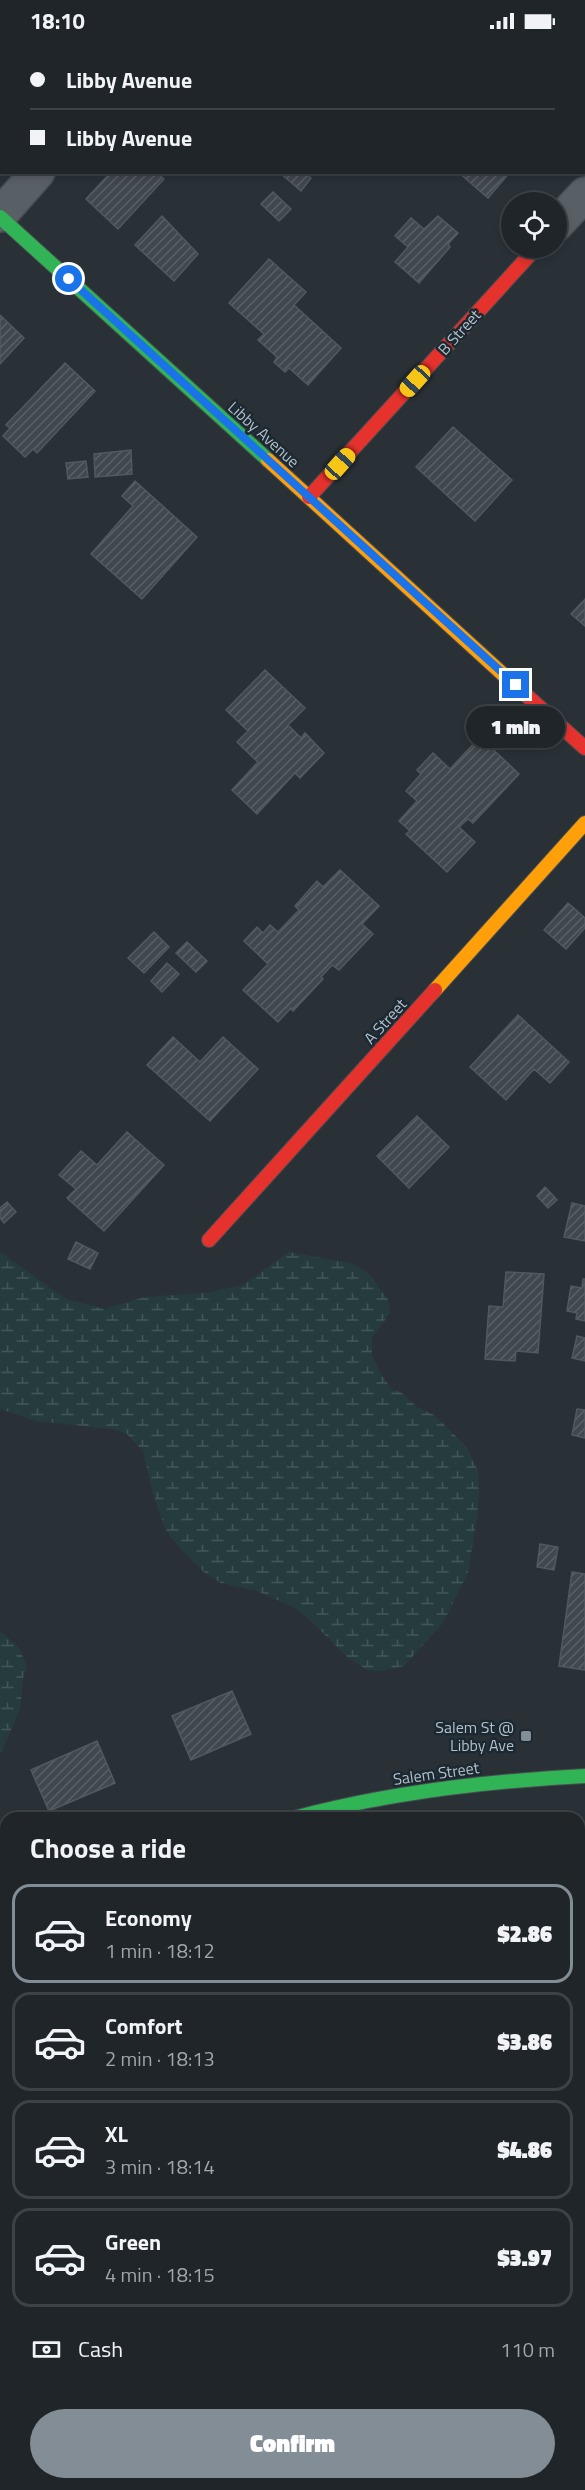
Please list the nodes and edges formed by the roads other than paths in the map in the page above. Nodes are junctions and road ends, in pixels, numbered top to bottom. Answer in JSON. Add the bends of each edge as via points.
{"nodes":[{"id":1,"x":36,"y":174,"type":"edge"},
{"id":2,"x":585,"y":194,"type":"edge"},
{"id":3,"x":567,"y":213,"type":"edge"},
{"id":4,"x":0,"y":216,"type":"edge"},
{"id":5,"x":527,"y":258,"type":"edge"},
{"id":6,"x":309,"y":497,"type":"junction"},
{"id":7,"x":585,"y":748,"type":"edge"},
{"id":8,"x":585,"y":823,"type":"edge"},
{"id":9,"x":208,"y":1240,"type":"dead end"},
{"id":10,"x":585,"y":1776,"type":"edge"},
{"id":11,"x":319,"y":1812,"type":"edge"}],
"edges":[{"from":1,"to":4,"type":"street"},
{"from":2,"to":3,"type":"street"},
{"from":4,"to":6,"type":"street","name":"Libby Avenue"},
{"from":5,"to":6,"type":"street","name":"B Street"},
{"from":6,"to":7,"type":"street","name":"Libby Avenue"},
{"from":8,"to":9,"type":"street","name":"A Street"},
{"from":10,"to":11,"type":"street","name":"Salem Street","via":[[475,1783],[382,1797]]}]}
